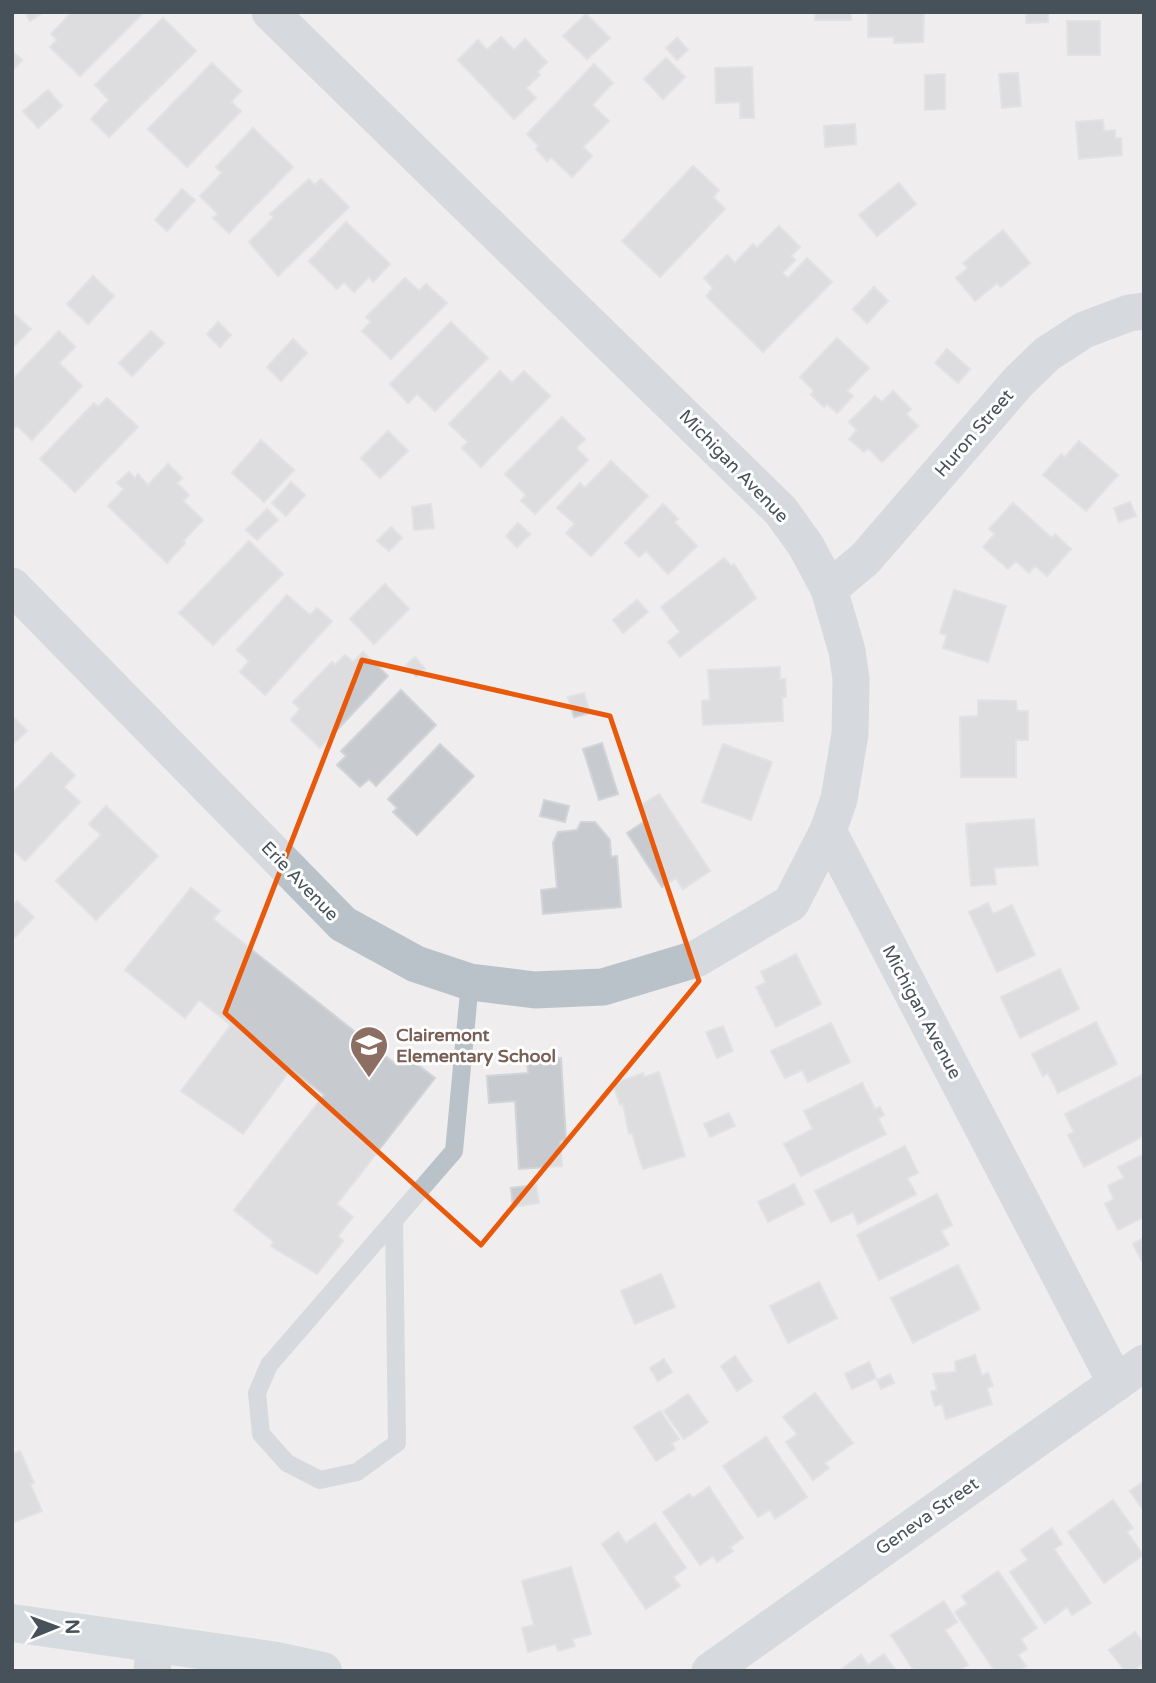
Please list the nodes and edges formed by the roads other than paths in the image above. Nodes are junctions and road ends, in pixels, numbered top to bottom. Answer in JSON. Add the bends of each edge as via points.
{"nodes":[{"id":1,"x":270,"y":12,"type":"edge"},
{"id":2,"x":1144,"y":311,"type":"edge"},
{"id":3,"x":12,"y":586,"type":"edge"},
{"id":4,"x":829,"y":589,"type":"junction"},
{"id":5,"x":828,"y":831,"type":"junction"},
{"id":6,"x":470,"y":982,"type":"junction"},
{"id":7,"x":394,"y":1220,"type":"junction"},
{"id":8,"x":1130,"y":1373,"type":"edge"},
{"id":9,"x":12,"y":1623,"type":"edge"},
{"id":10,"x":154,"y":1657,"type":"edge"},
{"id":11,"x":323,"y":1671,"type":"edge"},
{"id":12,"x":710,"y":1671,"type":"edge"}],
"edges":[{"from":1,"to":4,"type":"street","name":"Michigan Avenue","via":[[781,511]]},
{"from":2,"to":4,"type":"street","name":"Huron Street","via":[[1084,330],[1047,354],[865,559]]},
{"from":3,"to":6,"type":"street","name":"Erie Avenue","via":[[343,924],[416,964]]},
{"from":4,"to":5,"type":"street","name":"Michigan Avenue","via":[[848,651],[851,707],[847,761]]},
{"from":5,"to":6,"type":"street","name":"Erie Avenue","via":[[791,903],[696,959],[603,987],[535,990]]},
{"from":5,"to":8,"type":"street","name":"Michigan Avenue"},
{"from":6,"to":7,"type":"lane","via":[[454,1151]]},
{"from":7,"to":7,"type":"lane","via":[[269,1365],[257,1393],[261,1434],[287,1463],[320,1480],[357,1472],[397,1443]]},
{"from":8,"to":12,"type":"street","name":"Geneva Street"},
{"from":9,"to":10,"type":"main road"},
{"from":10,"to":11,"type":"main road","via":[[278,1661]]}]}
